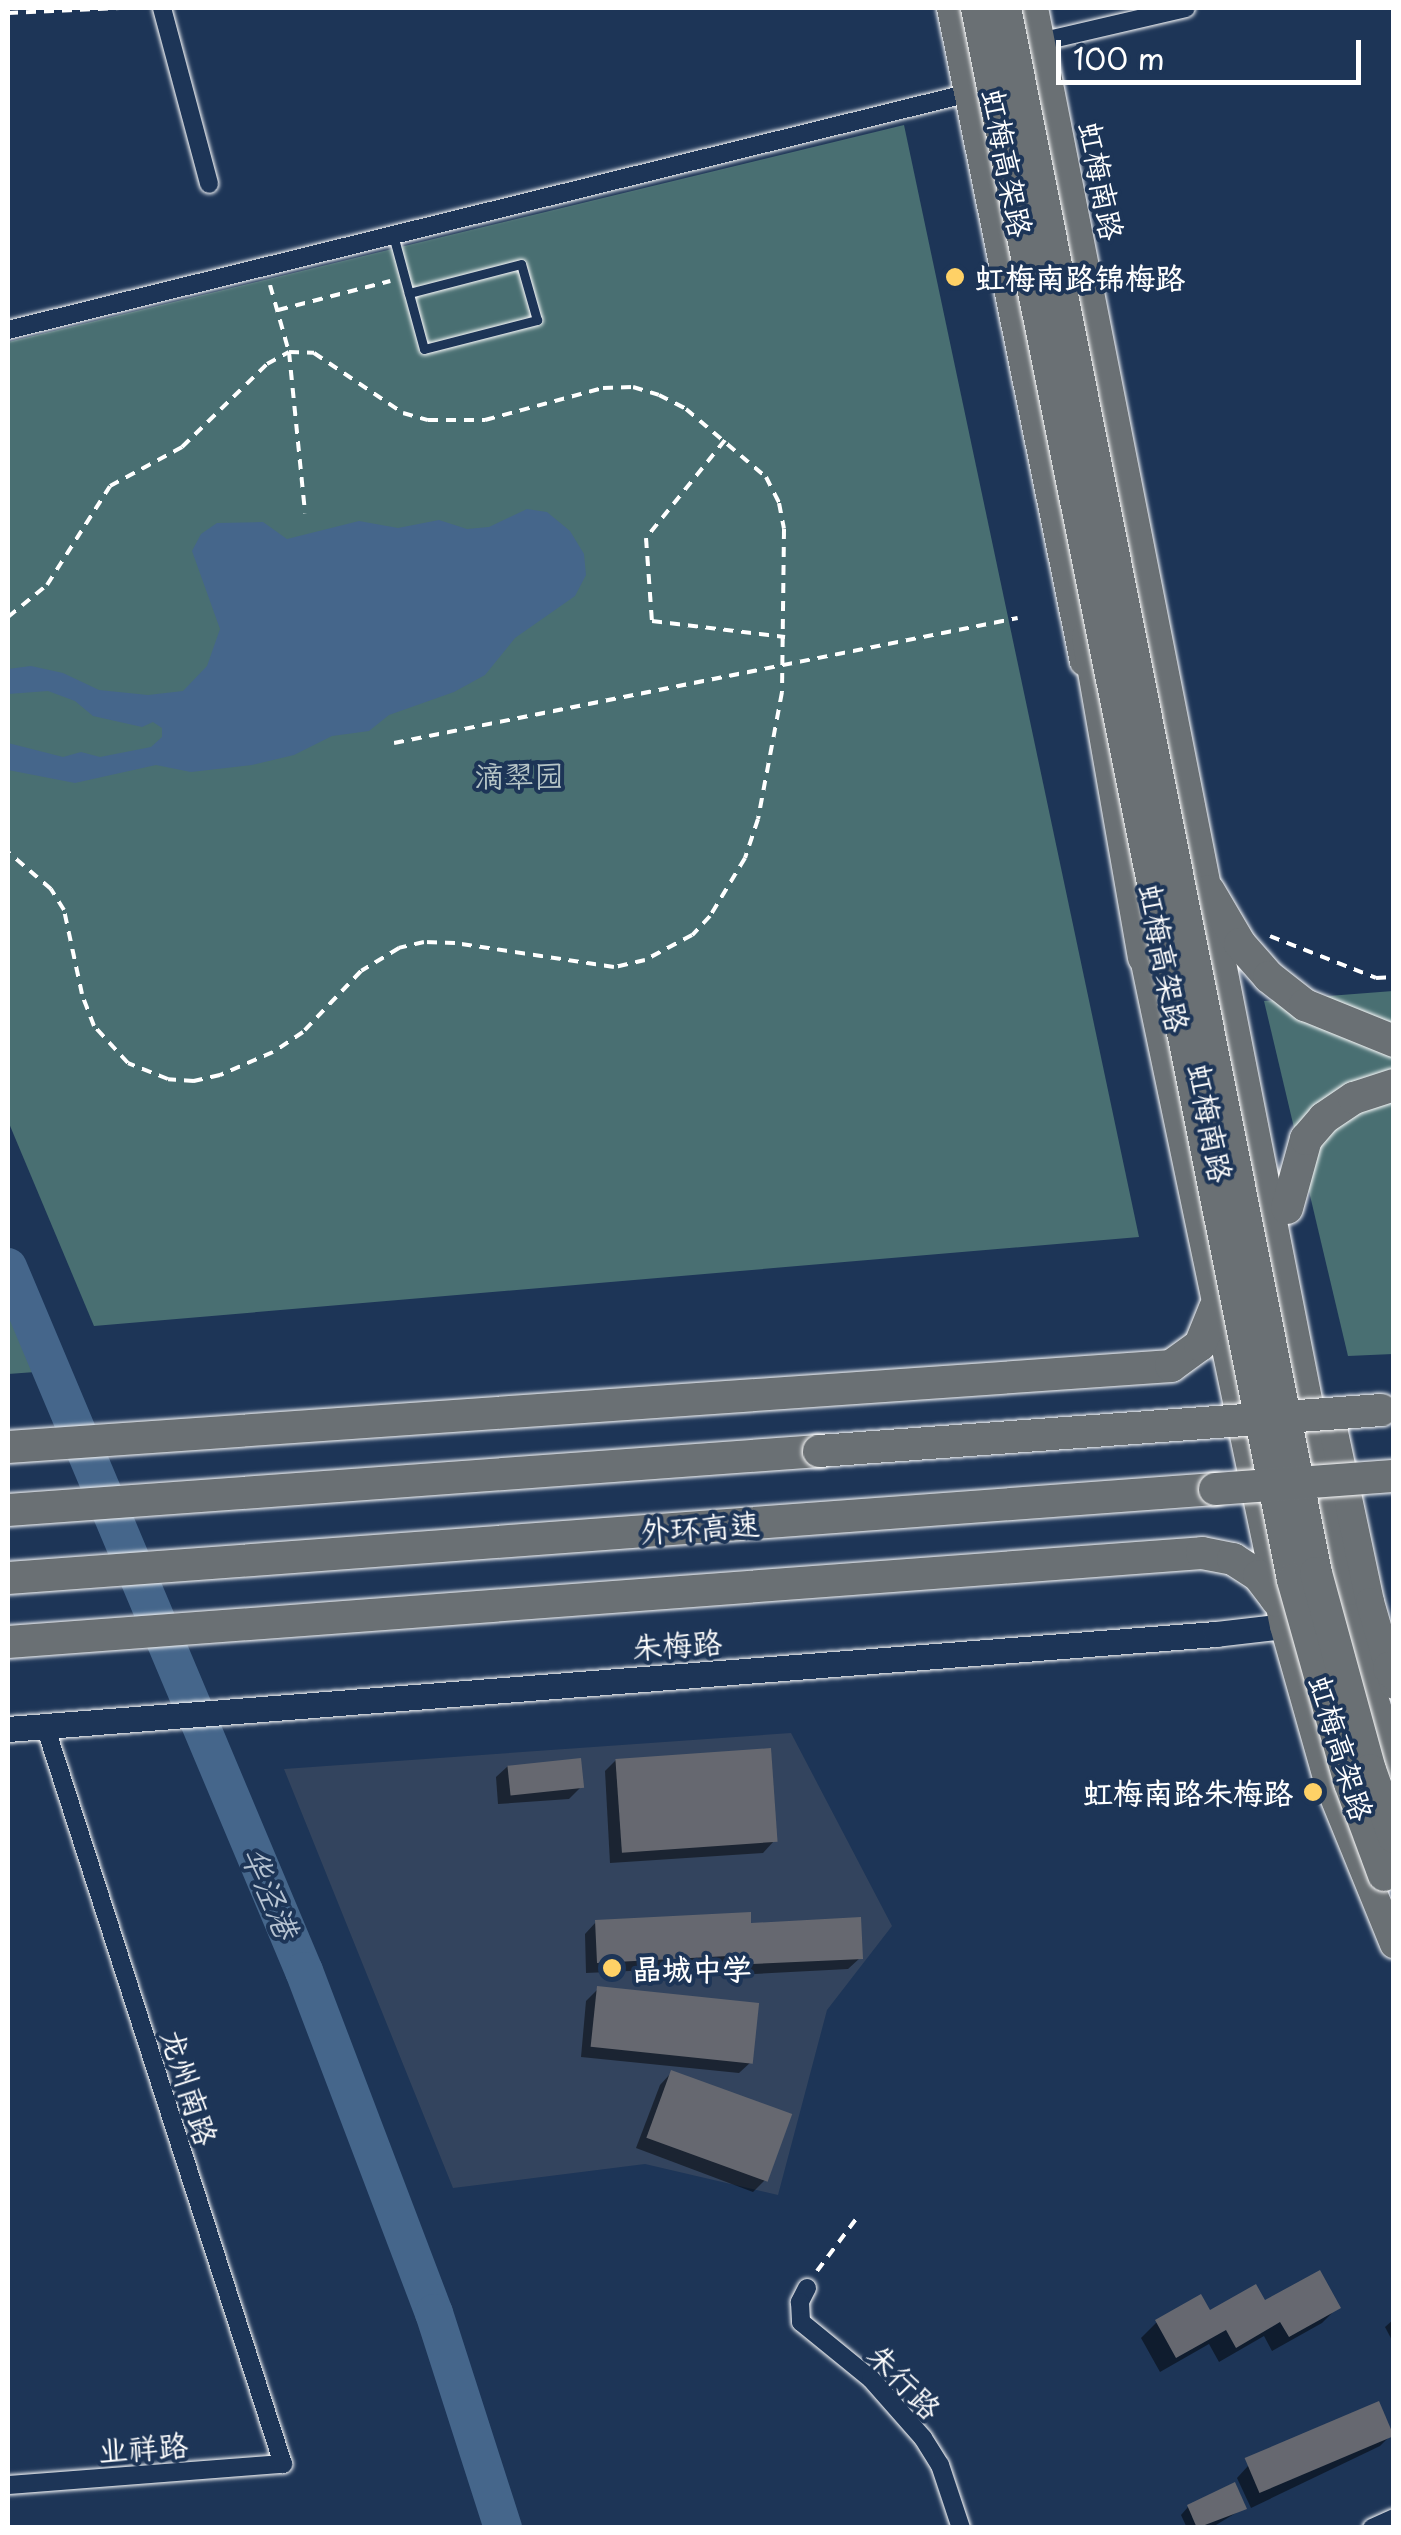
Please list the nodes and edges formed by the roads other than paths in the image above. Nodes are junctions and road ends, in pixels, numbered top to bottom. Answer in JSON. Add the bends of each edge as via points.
{"nodes":[{"id":1,"x":162,"y":8,"type":"edge"},
{"id":2,"x":952,"y":8,"type":"edge"},
{"id":3,"x":963,"y":8,"type":"edge"},
{"id":4,"x":977,"y":8,"type":"edge"},
{"id":5,"x":1006,"y":8,"type":"edge"},
{"id":6,"x":1034,"y":8,"type":"edge"},
{"id":7,"x":1186,"y":8,"type":"edge"},
{"id":8,"x":1042,"y":42,"type":"junction"},
{"id":9,"x":962,"y":58,"type":"junction"},
{"id":10,"x":969,"y":94,"type":"junction"},
{"id":11,"x":209,"y":184,"type":"dead end"},
{"id":12,"x":393,"y":235,"type":"junction"},
{"id":13,"x":409,"y":293,"type":"junction"},
{"id":14,"x":8,"y":330,"type":"edge"},
{"id":15,"x":1209,"y":891,"type":"junction"},
{"id":16,"x":1222,"y":955,"type":"junction"},
{"id":17,"x":1144,"y":957,"type":"junction"},
{"id":18,"x":1394,"y":1041,"type":"edge"},
{"id":19,"x":1394,"y":1085,"type":"edge"},
{"id":20,"x":1287,"y":1208,"type":"junction"},
{"id":21,"x":1215,"y":1308,"type":"junction"},
{"id":22,"x":1390,"y":1407,"type":"edge"},
{"id":23,"x":8,"y":1447,"type":"edge"},
{"id":24,"x":1394,"y":1476,"type":"edge"},
{"id":25,"x":8,"y":1510,"type":"edge"},
{"id":26,"x":8,"y":1578,"type":"edge"},
{"id":27,"x":1281,"y":1614,"type":"junction"},
{"id":28,"x":1351,"y":1618,"type":"junction"},
{"id":29,"x":8,"y":1642,"type":"edge"},
{"id":30,"x":1392,"y":1676,"type":"edge"},
{"id":31,"x":45,"y":1726,"type":"junction"},
{"id":32,"x":8,"y":1729,"type":"edge"},
{"id":33,"x":1394,"y":1765,"type":"edge"},
{"id":34,"x":1394,"y":1836,"type":"edge"},
{"id":35,"x":1394,"y":1897,"type":"edge"},
{"id":36,"x":1394,"y":1944,"type":"edge"},
{"id":37,"x":807,"y":2288,"type":"road end"},
{"id":38,"x":283,"y":2464,"type":"joint"},
{"id":39,"x":8,"y":2485,"type":"edge"},
{"id":40,"x":1394,"y":2518,"type":"edge"},
{"id":41,"x":960,"y":2528,"type":"edge"},
{"id":42,"x":1372,"y":2528,"type":"edge"}],
"edges":[{"from":1,"to":11,"type":"street"},
{"from":2,"to":9,"type":"main road","name":"虹梅南路"},
{"from":3,"to":17,"type":"highway","via":[[1081,597]]},
{"from":4,"to":35,"type":"highway","name":"虹梅高架路","bridge":true,"via":[[1292,1580],[1350,1783]]},
{"from":5,"to":34,"type":"highway","name":"虹梅高架路","bridge":true,"via":[[1316,1573]]},
{"from":6,"to":8,"type":"main road","name":"虹梅南路"},
{"from":7,"to":8,"type":"street"},
{"from":8,"to":9,"type":"street"},
{"from":8,"to":15,"type":"main road","name":"虹梅南路"},
{"from":9,"to":10,"type":"main road","name":"虹梅南路"},
{"from":10,"to":12,"type":"street"},
{"from":10,"to":17,"type":"main road","name":"虹梅南路"},
{"from":12,"to":13,"type":"lane"},
{"from":12,"to":14,"type":"street"},
{"from":13,"to":13,"type":"lane","via":[[424,348],[536,320],[521,264]]},
{"from":15,"to":16,"type":"main road","name":"虹梅南路"},
{"from":15,"to":18,"type":"highway","via":[[1269,978],[1306,1005]]},
{"from":16,"to":20,"type":"main road","name":"虹梅南路","via":[[1245,1009]]},
{"from":16,"to":28,"type":"main road","name":"虹梅南路"},
{"from":17,"to":21,"type":"main road","name":"虹梅南路"},
{"from":19,"to":20,"type":"highway","via":[[1354,1098],[1324,1118],[1306,1139]]},
{"from":20,"to":30,"type":"main road","name":"虹梅南路","via":[[1370,1602]]},
{"from":21,"to":23,"type":"highway","via":[[1200,1345],[1171,1366]]},
{"from":21,"to":27,"type":"main road","name":"虹梅南路"},
{"from":22,"to":25,"type":"highway","bridge":true},
{"from":24,"to":26,"type":"highway","name":"外环高速","bridge":true},
{"from":27,"to":28,"type":"street","name":"朱梅路"},
{"from":27,"to":29,"type":"highway","via":[[1259,1576],[1233,1559],[1202,1553]]},
{"from":27,"to":31,"type":"street","name":"朱梅路"},
{"from":27,"to":36,"type":"main road","name":"虹梅南路","via":[[1329,1784]]},
{"from":28,"to":33,"type":"main road","name":"虹梅南路"},
{"from":31,"to":32,"type":"street","name":"朱梅路"},
{"from":31,"to":38,"type":"street","name":"龙州南路"},
{"from":37,"to":41,"type":"street","name":"朱行路","via":[[801,2322],[871,2379],[923,2438],[940,2465]]},
{"from":38,"to":39,"type":"street","name":"业祥路"},
{"from":40,"to":42,"type":"street"}]}
